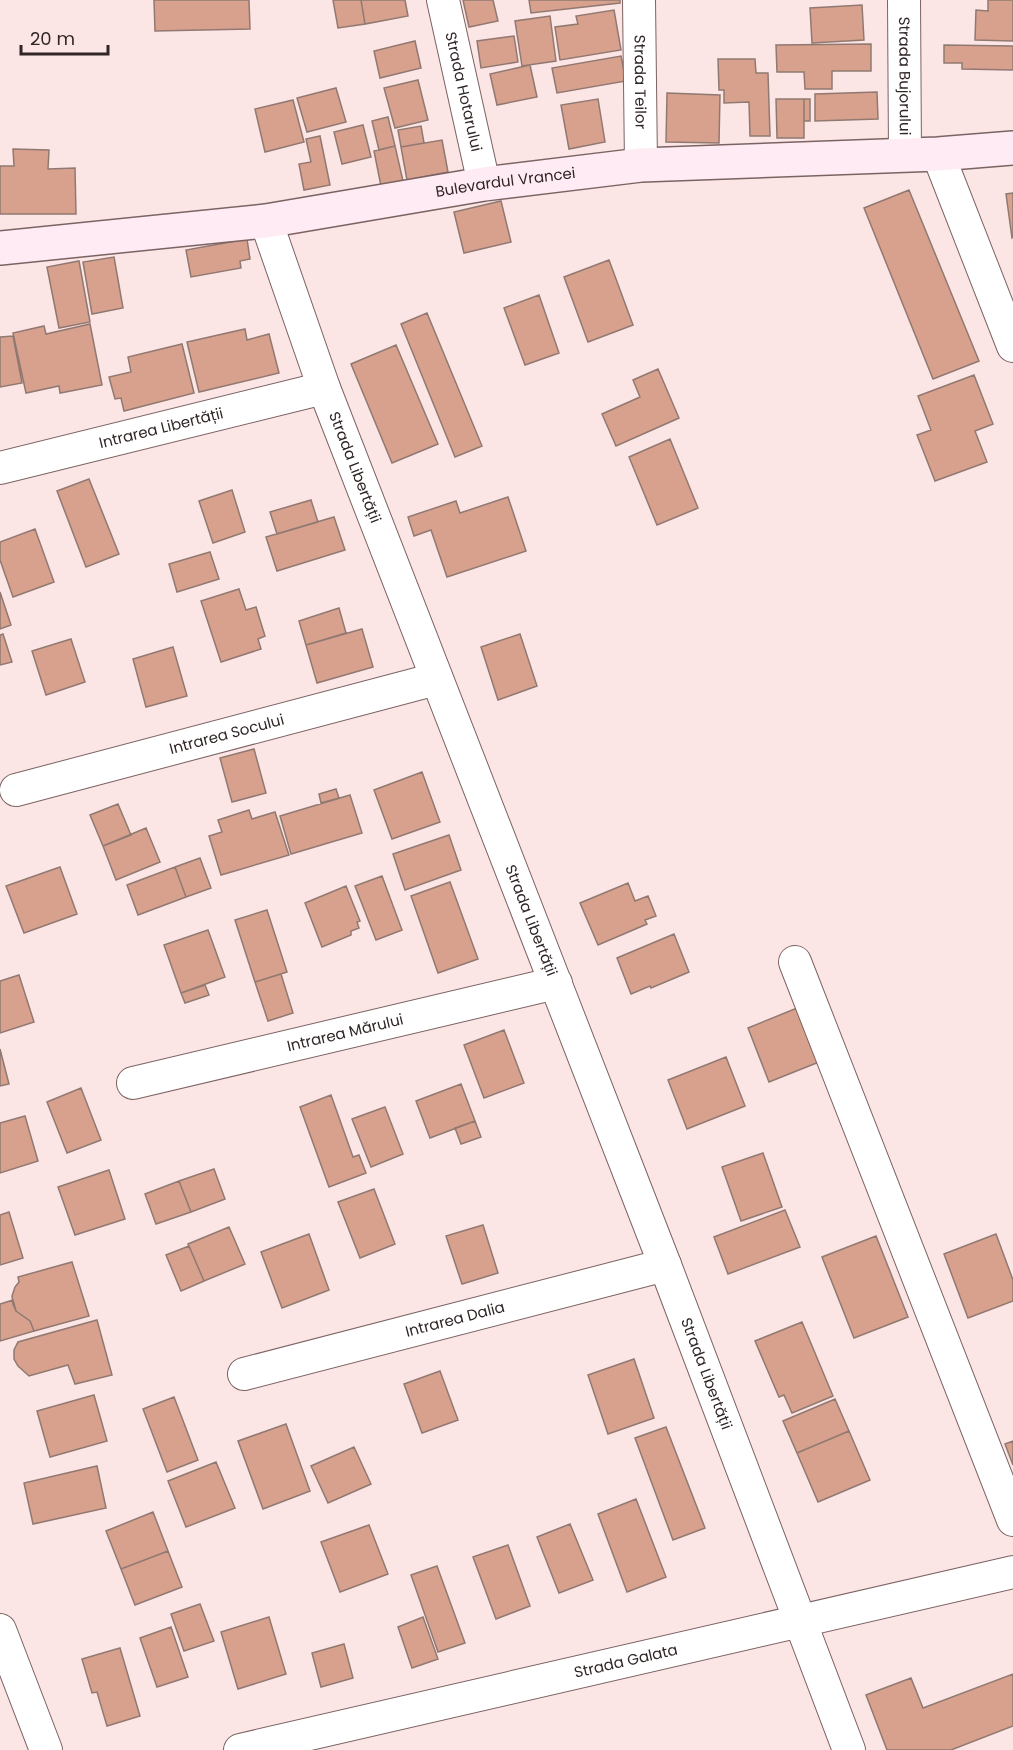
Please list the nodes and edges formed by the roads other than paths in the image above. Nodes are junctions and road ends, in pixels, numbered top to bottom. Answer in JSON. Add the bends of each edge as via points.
{"nodes":[{"id":1,"x":443,"y":0,"type":"edge"},
{"id":2,"x":639,"y":0,"type":"edge"},
{"id":3,"x":904,"y":0,"type":"edge"},
{"id":4,"x":1013,"y":148,"type":"edge"},
{"id":5,"x":904,"y":154,"type":"junction"},
{"id":6,"x":939,"y":154,"type":"junction"},
{"id":7,"x":641,"y":165,"type":"junction"},
{"id":8,"x":484,"y":184,"type":"junction"},
{"id":9,"x":266,"y":221,"type":"junction"},
{"id":10,"x":0,"y":248,"type":"edge"},
{"id":11,"x":1013,"y":346,"type":"edge"},
{"id":12,"x":324,"y":388,"type":"junction"},
{"id":13,"x":0,"y":468,"type":"edge"},
{"id":14,"x":436,"y":679,"type":"junction"},
{"id":15,"x":16,"y":790,"type":"dead end"},
{"id":16,"x":795,"y":962,"type":"dead end"},
{"id":17,"x":556,"y":983,"type":"junction"},
{"id":18,"x":133,"y":1083,"type":"dead end"},
{"id":19,"x":664,"y":1265,"type":"junction"},
{"id":20,"x":244,"y":1374,"type":"dead end"},
{"id":21,"x":1013,"y":1520,"type":"edge"},
{"id":22,"x":1013,"y":1572,"type":"edge"},
{"id":23,"x":798,"y":1620,"type":"junction"},
{"id":24,"x":0,"y":1630,"type":"edge"},
{"id":25,"x":46,"y":1750,"type":"edge"},
{"id":26,"x":240,"y":1750,"type":"edge"},
{"id":27,"x":849,"y":1750,"type":"edge"}],
"edges":[{"from":1,"to":8,"type":"street","name":"Strada Hotarului"},
{"from":2,"to":7,"type":"street","name":"Strada Teilor"},
{"from":3,"to":5,"type":"street","name":"Strada Bujorului"},
{"from":4,"to":6,"type":"street","name":"Bulevardul Vrancei"},
{"from":5,"to":6,"type":"street","name":"Bulevardul Vrancei"},
{"from":5,"to":7,"type":"street","name":"Bulevardul Vrancei"},
{"from":6,"to":11,"type":"street"},
{"from":7,"to":8,"type":"street","name":"Bulevardul Vrancei"},
{"from":8,"to":9,"type":"street","name":"Bulevardul Vrancei"},
{"from":9,"to":10,"type":"street","name":"Bulevardul Vrancei"},
{"from":9,"to":12,"type":"street","name":"Strada Libertății"},
{"from":12,"to":13,"type":"street","name":"Intrarea Libertății"},
{"from":12,"to":14,"type":"street","name":"Strada Libertății"},
{"from":14,"to":15,"type":"street","name":"Intrarea Socului"},
{"from":14,"to":17,"type":"street","name":"Strada Libertății"},
{"from":16,"to":21,"type":"street"},
{"from":17,"to":18,"type":"street","name":"Intrarea Mărului"},
{"from":17,"to":19,"type":"street","name":"Strada Libertății"},
{"from":19,"to":20,"type":"street","name":"Intrarea Dalia"},
{"from":19,"to":23,"type":"street","name":"Strada Libertății"},
{"from":22,"to":23,"type":"street","name":"Strada Galata"},
{"from":23,"to":26,"type":"street","name":"Strada Galata"},
{"from":23,"to":27,"type":"street","name":"Strada Libertății"},
{"from":24,"to":25,"type":"street"}]}
